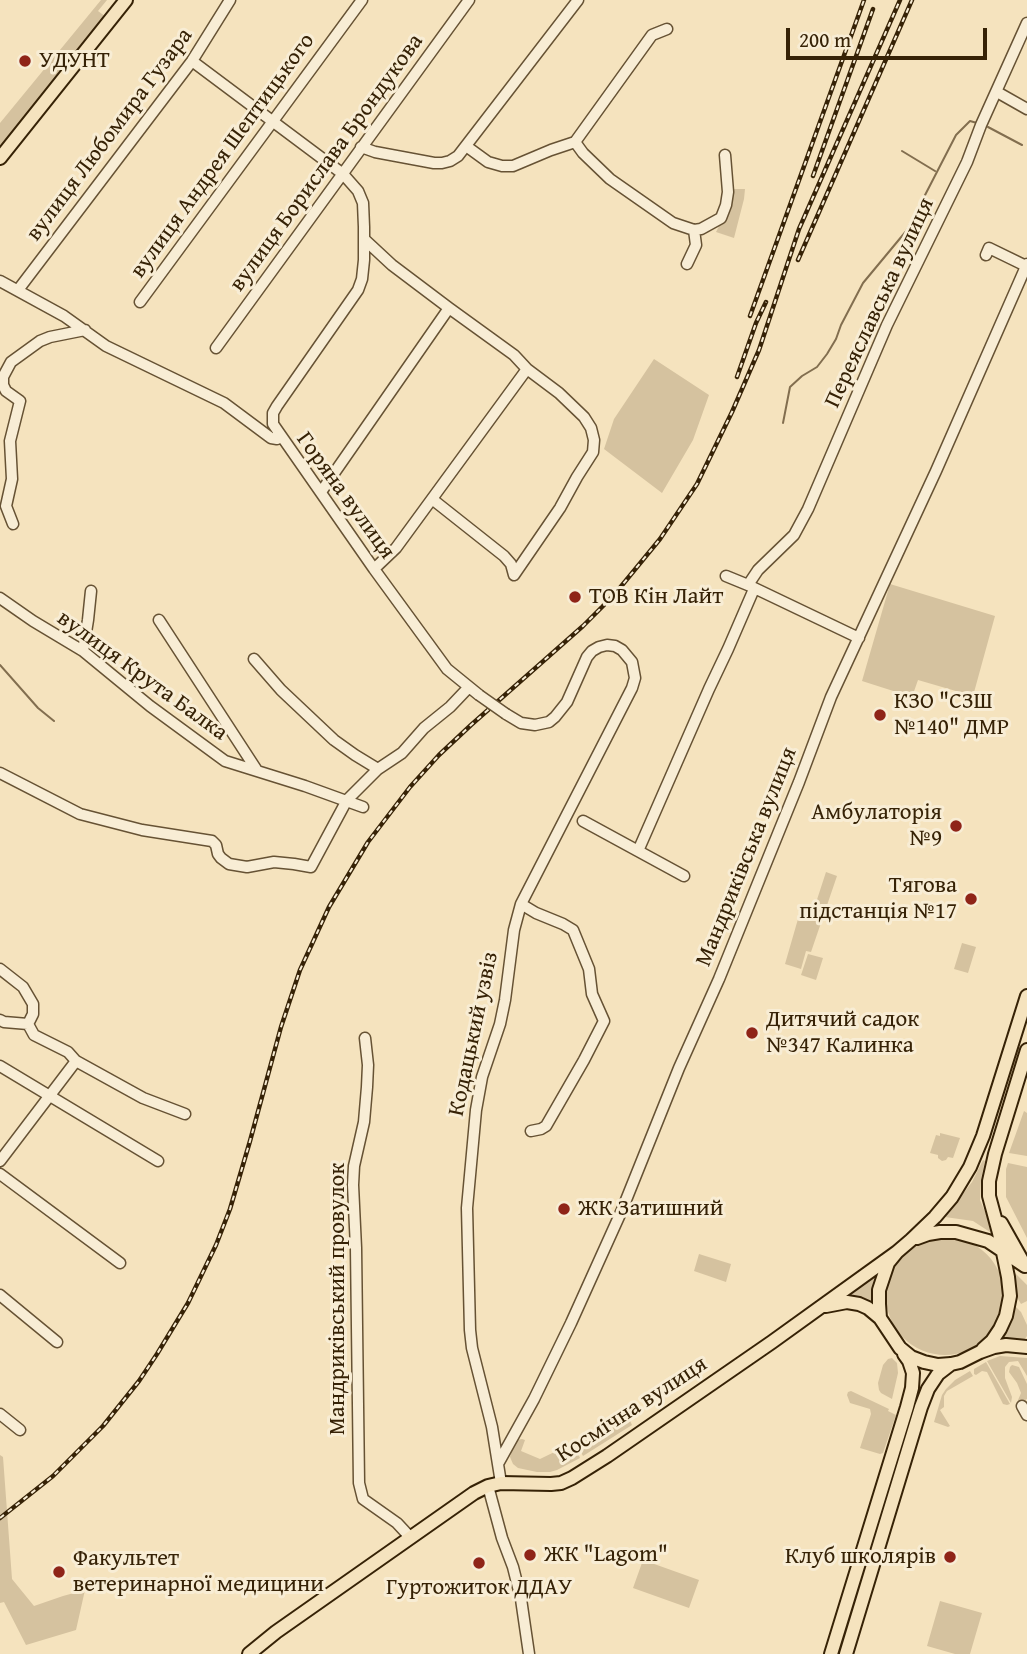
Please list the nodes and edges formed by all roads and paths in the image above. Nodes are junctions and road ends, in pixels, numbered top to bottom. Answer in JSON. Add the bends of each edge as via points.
{"nodes":[{"id":1,"x":126,"y":0,"type":"edge"},
{"id":2,"x":230,"y":0,"type":"edge"},
{"id":3,"x":362,"y":0,"type":"edge"},
{"id":4,"x":469,"y":0,"type":"edge"},
{"id":5,"x":578,"y":0,"type":"edge"},
{"id":6,"x":221,"y":5,"type":"edge"},
{"id":7,"x":1027,"y":23,"type":"edge"},
{"id":8,"x":667,"y":29,"type":"dead end"},
{"id":9,"x":192,"y":61,"type":"junction"},
{"id":10,"x":997,"y":92,"type":"junction"},
{"id":11,"x":1027,"y":108,"type":"edge"},
{"id":12,"x":272,"y":121,"type":"junction"},
{"id":13,"x":575,"y":142,"type":"junction"},
{"id":14,"x":466,"y":146,"type":"junction"},
{"id":15,"x":361,"y":147,"type":"junction"},
{"id":16,"x":725,"y":155,"type":"dead end"},
{"id":17,"x":0,"y":158,"type":"edge"},
{"id":18,"x":343,"y":174,"type":"junction"},
{"id":19,"x":694,"y":230,"type":"junction"},
{"id":20,"x":364,"y":239,"type":"junction"},
{"id":21,"x":986,"y":255,"type":"dead end"},
{"id":22,"x":687,"y":264,"type":"dead end"},
{"id":23,"x":1027,"y":265,"type":"edge"},
{"id":24,"x":0,"y":281,"type":"edge"},
{"id":25,"x":18,"y":290,"type":"junction"},
{"id":26,"x":140,"y":302,"type":"dead end"},
{"id":27,"x":449,"y":308,"type":"junction"},
{"id":28,"x":85,"y":330,"type":"junction"},
{"id":29,"x":216,"y":348,"type":"dead end"},
{"id":30,"x":527,"y":369,"type":"junction"},
{"id":31,"x":281,"y":437,"type":"junction"},
{"id":32,"x":321,"y":492,"type":"junction"},
{"id":33,"x":432,"y":499,"type":"junction"},
{"id":34,"x":13,"y":524,"type":"dead end"},
{"id":35,"x":374,"y":569,"type":"junction"},
{"id":36,"x":726,"y":576,"type":"dead end"},
{"id":37,"x":751,"y":587,"type":"junction"},
{"id":38,"x":91,"y":591,"type":"dead end"},
{"id":39,"x":0,"y":598,"type":"edge"},
{"id":40,"x":159,"y":620,"type":"dead end"},
{"id":41,"x":859,"y":638,"type":"junction"},
{"id":42,"x":83,"y":651,"type":"junction"},
{"id":43,"x":254,"y":659,"type":"dead end"},
{"id":44,"x":469,"y":687,"type":"junction"},
{"id":45,"x":479,"y":695,"type":"joint"},
{"id":46,"x":256,"y":769,"type":"junction"},
{"id":47,"x":378,"y":769,"type":"junction"},
{"id":48,"x":0,"y":773,"type":"edge"},
{"id":49,"x":347,"y":800,"type":"junction"},
{"id":50,"x":363,"y":807,"type":"dead end"},
{"id":51,"x":583,"y":821,"type":"dead end"},
{"id":52,"x":638,"y":851,"type":"junction"},
{"id":53,"x":684,"y":876,"type":"dead end"},
{"id":54,"x":521,"y":904,"type":"junction"},
{"id":55,"x":0,"y":969,"type":"edge"},
{"id":56,"x":1027,"y":996,"type":"edge"},
{"id":57,"x":0,"y":1020,"type":"edge"},
{"id":58,"x":28,"y":1024,"type":"junction"},
{"id":59,"x":365,"y":1038,"type":"dead end"},
{"id":60,"x":1027,"y":1050,"type":"edge"},
{"id":61,"x":76,"y":1061,"type":"junction"},
{"id":62,"x":0,"y":1066,"type":"edge"},
{"id":63,"x":50,"y":1096,"type":"junction"},
{"id":64,"x":185,"y":1114,"type":"dead end"},
{"id":65,"x":531,"y":1131,"type":"dead end"},
{"id":66,"x":0,"y":1161,"type":"edge"},
{"id":67,"x":158,"y":1161,"type":"dead end"},
{"id":68,"x":0,"y":1174,"type":"edge"},
{"id":69,"x":992,"y":1207,"type":"junction"},
{"id":70,"x":971,"y":1236,"type":"junction"},
{"id":71,"x":911,"y":1240,"type":"junction"},
{"id":72,"x":1002,"y":1249,"type":"junction"},
{"id":73,"x":897,"y":1252,"type":"junction"},
{"id":74,"x":120,"y":1264,"type":"dead end"},
{"id":75,"x":1005,"y":1267,"type":"junction"},
{"id":76,"x":1026,"y":1267,"type":"edge"},
{"id":77,"x":0,"y":1296,"type":"edge"},
{"id":78,"x":819,"y":1308,"type":"junction"},
{"id":79,"x":880,"y":1318,"type":"junction"},
{"id":80,"x":57,"y":1342,"type":"dead end"},
{"id":81,"x":1027,"y":1347,"type":"edge"},
{"id":82,"x":900,"y":1349,"type":"junction"},
{"id":83,"x":980,"y":1352,"type":"junction"},
{"id":84,"x":951,"y":1364,"type":"junction"},
{"id":85,"x":0,"y":1414,"type":"edge"},
{"id":86,"x":20,"y":1430,"type":"dead end"},
{"id":87,"x":499,"y":1462,"type":"junction"},
{"id":88,"x":501,"y":1483,"type":"junction"},
{"id":89,"x":488,"y":1486,"type":"junction"},
{"id":90,"x":410,"y":1537,"type":"junction"},
{"id":91,"x":839,"y":1628,"type":"junction"},
{"id":92,"x":852,"y":1632,"type":"junction"},
{"id":93,"x":249,"y":1654,"type":"edge"},
{"id":94,"x":529,"y":1654,"type":"edge"},
{"id":95,"x":831,"y":1654,"type":"edge"},
{"id":96,"x":846,"y":1654,"type":"edge"}],
"edges":[{"from":1,"to":17,"type":"main road"},
{"from":2,"to":6,"type":"street","name":"вулиця Любомира Гузара"},
{"from":3,"to":12,"type":"street","name":"вулиця Андрея Шептицького"},
{"from":4,"to":15,"type":"street","name":"вулиця Борислава Брондукова"},
{"from":5,"to":14,"type":"street"},
{"from":6,"to":9,"type":"street","name":"вулиця Любомира Гузара","via":[[219,20]]},
{"from":7,"to":10,"type":"street","name":"Переяславська вулиця"},
{"from":8,"to":13,"type":"street","via":[[652,35]]},
{"from":9,"to":12,"type":"street"},
{"from":9,"to":25,"type":"street","name":"вулиця Любомира Гузара"},
{"from":10,"to":11,"type":"street"},
{"from":10,"to":37,"type":"street","name":"Переяславська вулиця","via":[[887,325],[808,509],[794,535],[758,570]]},
{"from":12,"to":18,"type":"street"},
{"from":12,"to":26,"type":"street","name":"вулиця Андрея Шептицького"},
{"from":13,"to":14,"type":"street","via":[[513,166],[488,162]]},
{"from":13,"to":19,"type":"street","via":[[610,180],[673,223]]},
{"from":14,"to":15,"type":"street","via":[[458,156],[442,163]]},
{"from":15,"to":18,"type":"street","name":"вулиця Борислава Брондукова"},
{"from":16,"to":19,"type":"street","via":[[728,192],[721,218]]},
{"from":18,"to":20,"type":"street","via":[[363,203]]},
{"from":18,"to":29,"type":"street","name":"вулиця Борислава Брондукова"},
{"from":19,"to":22,"type":"street","via":[[695,245]]},
{"from":20,"to":27,"type":"street"},
{"from":20,"to":31,"type":"street","via":[[358,290],[273,413]]},
{"from":21,"to":23,"type":"street","via":[[989,248]]},
{"from":23,"to":41,"type":"street","name":"Мандриківська вулиця"},
{"from":24,"to":25,"type":"street","name":"Горяна вулиця"},
{"from":25,"to":28,"type":"street","name":"Горяна вулиця"},
{"from":27,"to":30,"type":"street"},
{"from":27,"to":32,"type":"street"},
{"from":28,"to":31,"type":"street","name":"Горяна вулиця","via":[[106,346],[224,403],[271,438]]},
{"from":28,"to":34,"type":"street","via":[[29,347],[11,362],[3,377],[6,391],[20,401],[10,441],[12,479],[6,506]]},
{"from":30,"to":33,"type":"street"},
{"from":30,"to":33,"type":"street","via":[[584,417],[594,440],[593,452],[560,508],[514,575],[504,556]]},
{"from":31,"to":32,"type":"street","name":"Горяна вулиця"},
{"from":32,"to":35,"type":"street","name":"Горяна вулиця"},
{"from":33,"to":35,"type":"street","via":[[396,548]]},
{"from":35,"to":44,"type":"street","name":"Горяна вулиця","via":[[447,668]]},
{"from":36,"to":37,"type":"street"},
{"from":37,"to":41,"type":"street"},
{"from":37,"to":52,"type":"street","name":"Переяславська вулиця"},
{"from":38,"to":42,"type":"street"},
{"from":39,"to":42,"type":"street","name":"вулиця Крута Балка"},
{"from":40,"to":46,"type":"street"},
{"from":41,"to":87,"type":"street","name":"Мандриківська вулиця","via":[[621,1210],[534,1399]]},
{"from":42,"to":46,"type":"street","name":"вулиця Крута Балка","via":[[208,750],[225,761]]},
{"from":43,"to":47,"type":"street","via":[[334,740]]},
{"from":44,"to":45,"type":"street","name":"Горяна вулиця"},
{"from":44,"to":47,"type":"street","via":[[402,753]]},
{"from":45,"to":54,"type":"street","name":"Кодацький узвіз","bridge":true,"via":[[521,723],[542,724],[567,702],[592,651],[607,645],[622,650],[632,662],[632,688]]},
{"from":46,"to":49,"type":"street","name":"вулиця Крута Балка"},
{"from":47,"to":49,"type":"street"},
{"from":48,"to":49,"type":"street","via":[[80,814],[212,841],[224,862],[247,867],[274,862],[311,867]]},
{"from":49,"to":50,"type":"street","name":"вулиця Крута Балка"},
{"from":51,"to":52,"type":"street"},
{"from":52,"to":53,"type":"street"},
{"from":54,"to":65,"type":"street","via":[[573,930],[604,1021],[546,1126]]},
{"from":54,"to":87,"type":"street","name":"Кодацький узвіз","via":[[503,1012],[475,1110],[467,1208],[472,1348]]},
{"from":55,"to":58,"type":"street","via":[[23,988],[33,1004]]},
{"from":56,"to":71,"type":"main road","via":[[970,1167],[952,1197]]},
{"from":57,"to":58,"type":"street"},
{"from":58,"to":61,"type":"street","via":[[34,1035]]},
{"from":59,"to":90,"type":"street","name":"Мандриківський провулок","via":[[367,1087],[353,1185],[359,1483],[363,1499]]},
{"from":60,"to":69,"type":"main road","via":[[990,1171]]},
{"from":61,"to":63,"type":"street"},
{"from":61,"to":64,"type":"street","via":[[143,1098]]},
{"from":62,"to":63,"type":"street"},
{"from":63,"to":66,"type":"street"},
{"from":63,"to":67,"type":"street"},
{"from":68,"to":74,"type":"street"},
{"from":69,"to":72,"type":"main road"},
{"from":69,"to":76,"type":"main road"},
{"from":70,"to":71,"type":"main road","via":[[940,1231]]},
{"from":70,"to":72,"type":"main road"},
{"from":70,"to":75,"type":"main road","via":[[985,1243]]},
{"from":71,"to":73,"type":"main road"},
{"from":72,"to":75,"type":"main road"},
{"from":72,"to":76,"type":"main road"},
{"from":73,"to":78,"type":"main road","name":"Космічна вулиця"},
{"from":73,"to":79,"type":"main road","via":[[879,1290]]},
{"from":75,"to":83,"type":"main road","via":[[1009,1306],[1000,1329]]},
{"from":77,"to":80,"type":"street"},
{"from":78,"to":79,"type":"main road","name":"Космічна вулиця","via":[[859,1304]]},
{"from":78,"to":88,"type":"main road","name":"Космічна вулиця","via":[[572,1478],[551,1484]]},
{"from":79,"to":82,"type":"main road"},
{"from":81,"to":83,"type":"main road","via":[[1006,1345]]},
{"from":82,"to":84,"type":"main road","via":[[924,1362]]},
{"from":82,"to":91,"type":"main road","via":[[914,1373],[912,1388]]},
{"from":83,"to":84,"type":"main road"},
{"from":84,"to":92,"type":"main road","via":[[928,1388]]},
{"from":85,"to":86,"type":"street"},
{"from":87,"to":88,"type":"street","name":"Кодацький узвіз"},
{"from":88,"to":89,"type":"main road","name":"Космічна вулиця"},
{"from":89,"to":90,"type":"main road","name":"Космічна вулиця"},
{"from":89,"to":94,"type":"street","via":[[521,1599]]},
{"from":90,"to":93,"type":"main road","name":"Космічна вулиця"},
{"from":91,"to":92,"type":"main road"},
{"from":91,"to":95,"type":"main road"},
{"from":92,"to":96,"type":"main road"}]}
